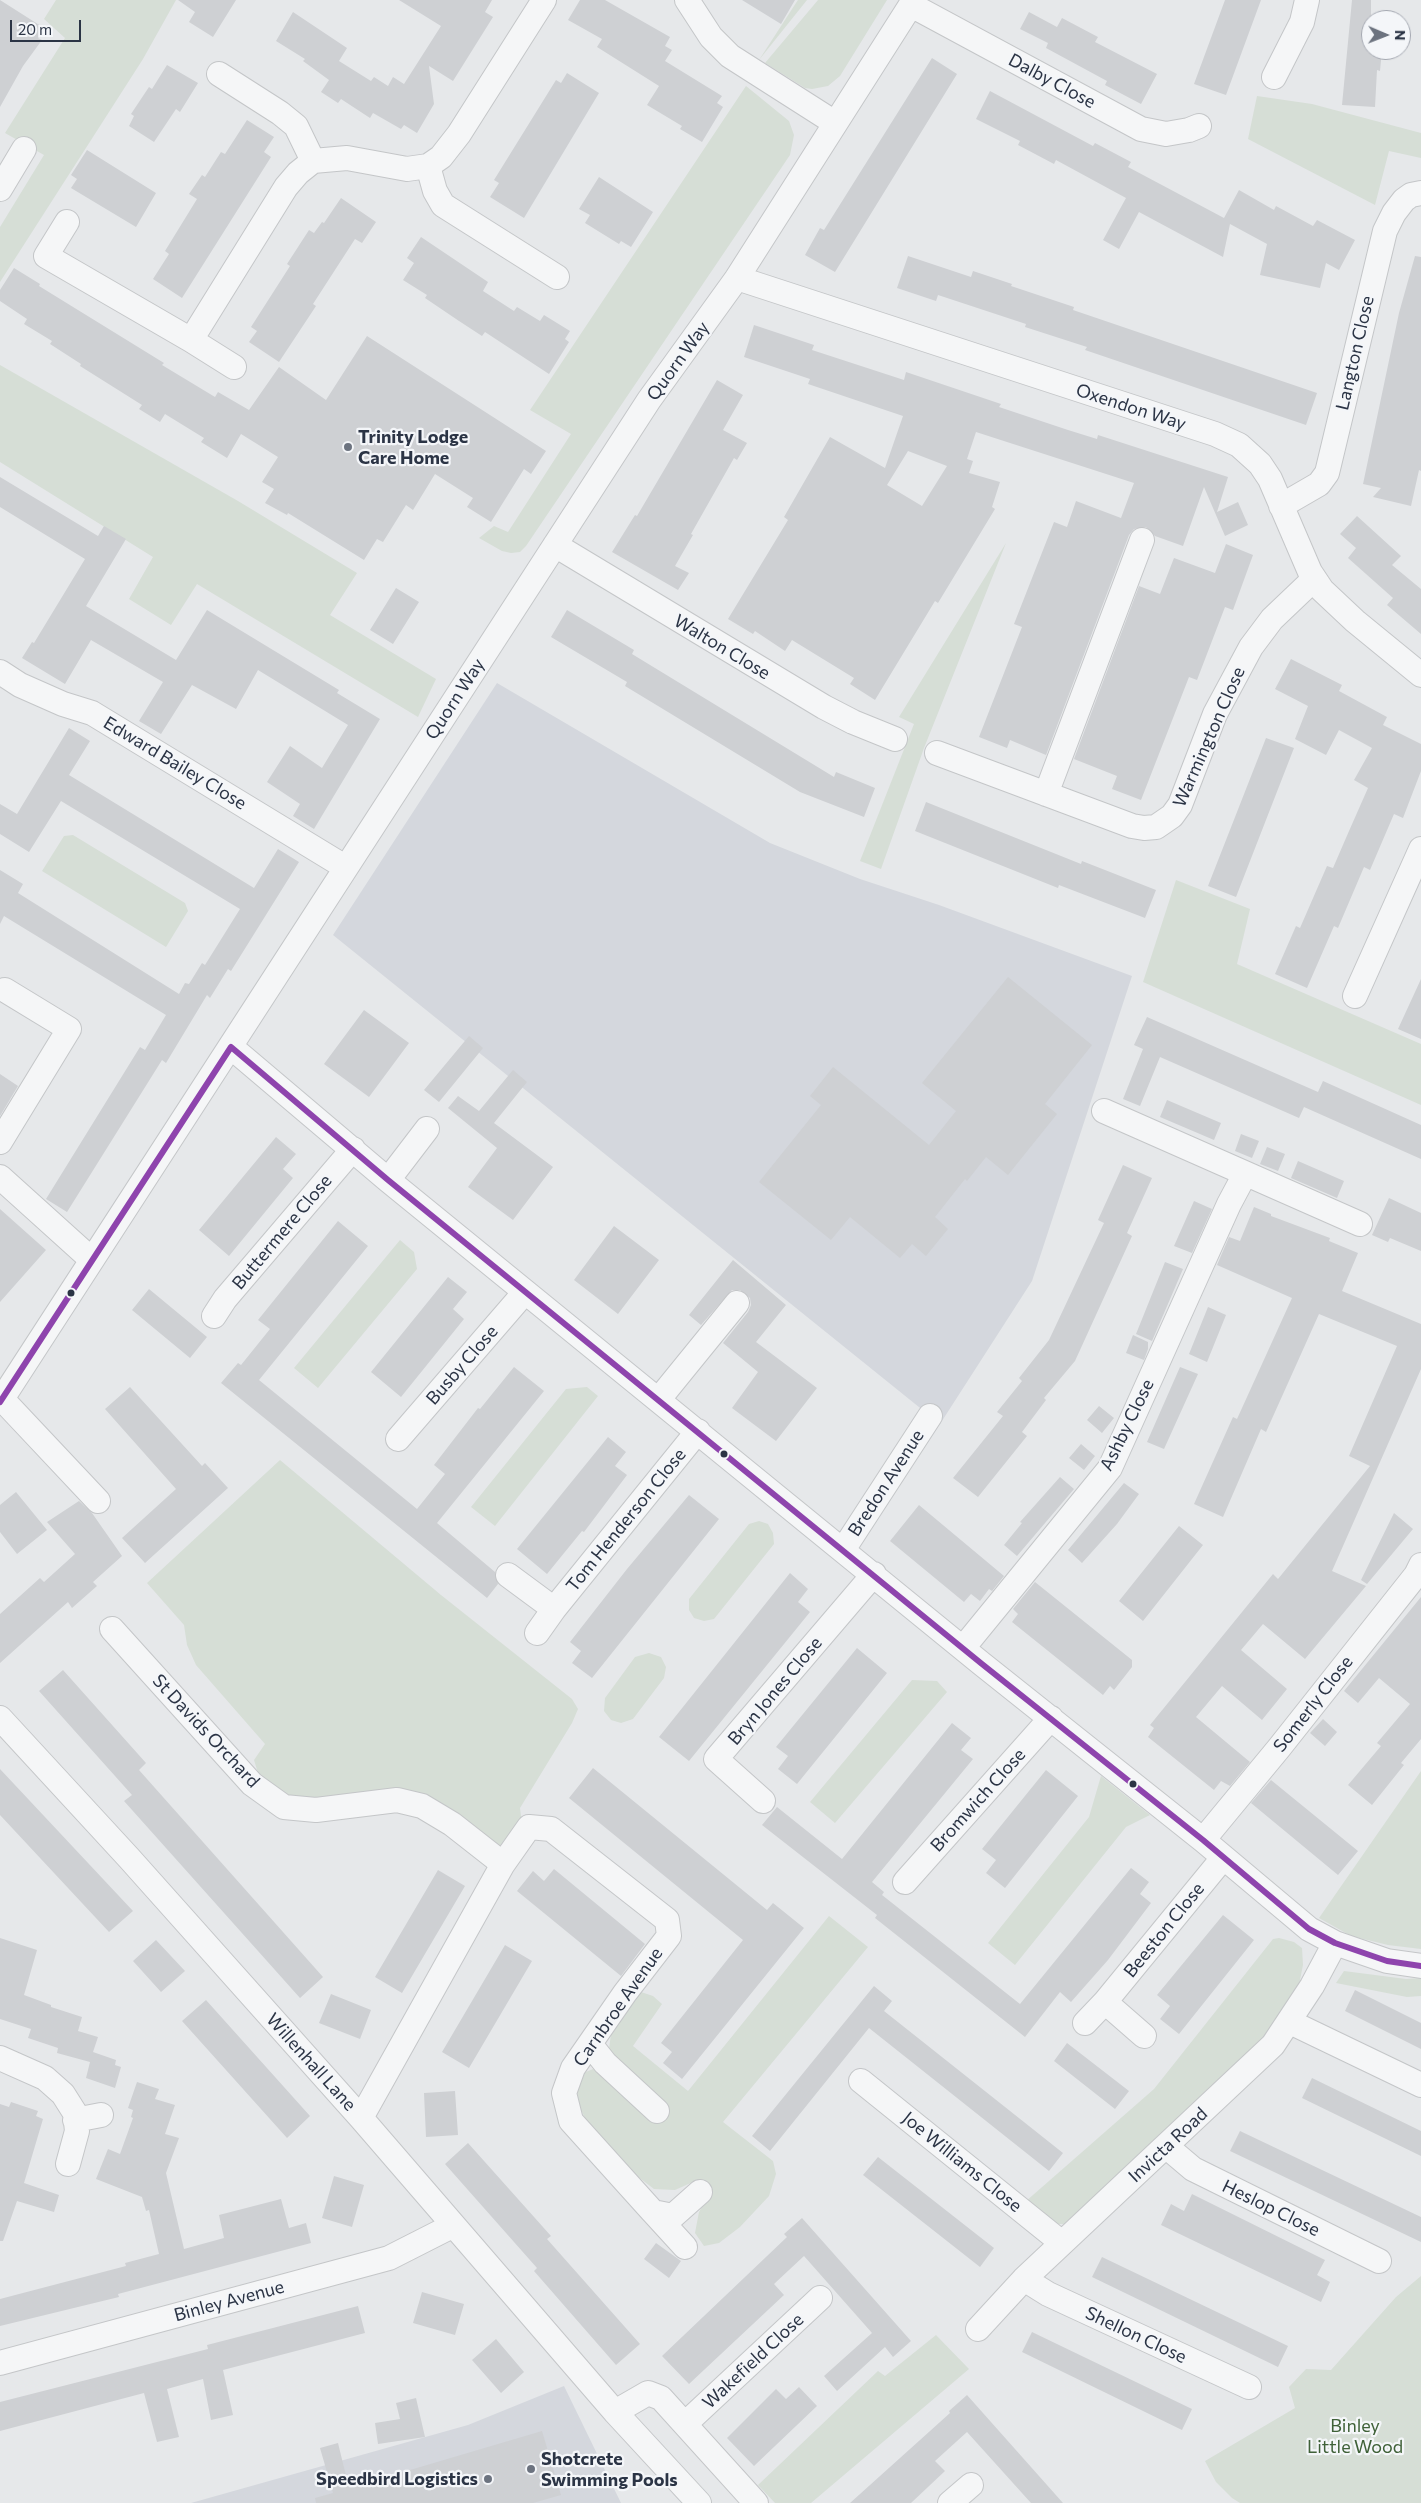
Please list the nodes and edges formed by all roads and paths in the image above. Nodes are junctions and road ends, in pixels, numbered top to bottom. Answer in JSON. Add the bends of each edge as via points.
{"nodes":[{"id":1,"x":544,"y":0,"type":"edge"},
{"id":2,"x":686,"y":0,"type":"edge"},
{"id":3,"x":1306,"y":0,"type":"edge"},
{"id":4,"x":912,"y":3,"type":"edge"},
{"id":5,"x":219,"y":74,"type":"dead end"},
{"id":6,"x":1274,"y":77,"type":"dead end"},
{"id":7,"x":835,"y":123,"type":"junction"},
{"id":8,"x":1199,"y":126,"type":"dead end"},
{"id":9,"x":24,"y":149,"type":"dead end"},
{"id":10,"x":313,"y":162,"type":"junction"},
{"id":11,"x":428,"y":166,"type":"junction"},
{"id":12,"x":0,"y":189,"type":"edge"},
{"id":13,"x":1421,"y":193,"type":"edge"},
{"id":14,"x":67,"y":222,"type":"dead end"},
{"id":15,"x":557,"y":277,"type":"dead end"},
{"id":16,"x":738,"y":278,"type":"junction"},
{"id":17,"x":191,"y":340,"type":"junction"},
{"id":18,"x":234,"y":367,"type":"dead end"},
{"id":19,"x":1281,"y":506,"type":"junction"},
{"id":20,"x":1142,"y":540,"type":"dead end"},
{"id":21,"x":555,"y":545,"type":"junction"},
{"id":22,"x":1314,"y":579,"type":"junction"},
{"id":23,"x":0,"y":672,"type":"edge"},
{"id":24,"x":1421,"y":675,"type":"edge"},
{"id":25,"x":895,"y":739,"type":"dead end"},
{"id":26,"x":937,"y":753,"type":"dead end"},
{"id":27,"x":1046,"y":794,"type":"junction"},
{"id":28,"x":1421,"y":849,"type":"edge"},
{"id":29,"x":345,"y":867,"type":"junction"},
{"id":30,"x":5,"y":990,"type":"dead end"},
{"id":31,"x":1355,"y":996,"type":"dead end"},
{"id":32,"x":231,"y":1047,"type":"junction"},
{"id":33,"x":1104,"y":1111,"type":"dead end"},
{"id":34,"x":427,"y":1129,"type":"dead end"},
{"id":35,"x":0,"y":1142,"type":"edge"},
{"id":36,"x":353,"y":1149,"type":"junction"},
{"id":37,"x":1244,"y":1174,"type":"junction"},
{"id":38,"x":0,"y":1177,"type":"edge"},
{"id":39,"x":388,"y":1180,"type":"junction"},
{"id":40,"x":1360,"y":1224,"type":"dead end"},
{"id":41,"x":92,"y":1260,"type":"junction"},
{"id":42,"x":525,"y":1292,"type":"junction"},
{"id":43,"x":737,"y":1302,"type":"dead end"},
{"id":44,"x":214,"y":1316,"type":"dead end"},
{"id":45,"x":659,"y":1399,"type":"junction"},
{"id":46,"x":1,"y":1400,"type":"edge"},
{"id":47,"x":930,"y":1416,"type":"dead end"},
{"id":48,"x":698,"y":1431,"type":"junction"},
{"id":49,"x":398,"y":1439,"type":"dead end"},
{"id":50,"x":98,"y":1501,"type":"dead end"},
{"id":51,"x":843,"y":1550,"type":"junction"},
{"id":52,"x":1421,"y":1565,"type":"edge"},
{"id":53,"x":874,"y":1574,"type":"junction"},
{"id":54,"x":508,"y":1575,"type":"dead end"},
{"id":55,"x":554,"y":1609,"type":"junction"},
{"id":56,"x":112,"y":1629,"type":"dead end"},
{"id":57,"x":537,"y":1633,"type":"dead end"},
{"id":58,"x":963,"y":1648,"type":"junction"},
{"id":59,"x":0,"y":1718,"type":"edge"},
{"id":60,"x":1050,"y":1718,"type":"junction"},
{"id":61,"x":762,"y":1801,"type":"dead end"},
{"id":62,"x":1202,"y":1840,"type":"junction"},
{"id":63,"x":1223,"y":1858,"type":"junction"},
{"id":64,"x":503,"y":1864,"type":"junction"},
{"id":65,"x":905,"y":1882,"type":"dead end"},
{"id":66,"x":1335,"y":1943,"type":"junction"},
{"id":67,"x":1421,"y":1966,"type":"edge"},
{"id":68,"x":1105,"y":2002,"type":"junction"},
{"id":69,"x":1290,"y":2022,"type":"junction"},
{"id":70,"x":1085,"y":2023,"type":"dead end"},
{"id":71,"x":1144,"y":2036,"type":"dead end"},
{"id":72,"x":590,"y":2044,"type":"junction"},
{"id":73,"x":0,"y":2058,"type":"edge"},
{"id":74,"x":861,"y":2081,"type":"dead end"},
{"id":75,"x":1421,"y":2085,"type":"edge"},
{"id":76,"x":657,"y":2111,"type":"dead end"},
{"id":77,"x":101,"y":2115,"type":"dead end"},
{"id":78,"x":361,"y":2118,"type":"junction"},
{"id":79,"x":75,"y":2120,"type":"junction"},
{"id":80,"x":1167,"y":2147,"type":"junction"},
{"id":81,"x":68,"y":2164,"type":"dead end"},
{"id":82,"x":700,"y":2192,"type":"dead end"},
{"id":83,"x":653,"y":2212,"type":"junction"},
{"id":84,"x":452,"y":2226,"type":"junction"},
{"id":85,"x":1062,"y":2243,"type":"junction"},
{"id":86,"x":684,"y":2247,"type":"dead end"},
{"id":87,"x":1379,"y":2261,"type":"dead end"},
{"id":88,"x":1024,"y":2279,"type":"junction"},
{"id":89,"x":820,"y":2298,"type":"dead end"},
{"id":90,"x":978,"y":2328,"type":"dead end"},
{"id":91,"x":0,"y":2363,"type":"edge"},
{"id":92,"x":1249,"y":2387,"type":"dead end"},
{"id":93,"x":616,"y":2412,"type":"junction"},
{"id":94,"x":685,"y":2424,"type":"junction"},
{"id":95,"x":970,"y":2485,"type":"dead end"},
{"id":96,"x":699,"y":2503,"type":"edge"},
{"id":97,"x":756,"y":2503,"type":"edge"},
{"id":98,"x":950,"y":2503,"type":"edge"}],
"edges":[{"from":1,"to":11,"type":"street","via":[[459,134],[441,157]]},
{"from":2,"to":7,"type":"street","via":[[711,37],[730,56]]},
{"from":3,"to":6,"type":"street","via":[[1302,22]]},
{"from":4,"to":7,"type":"street","name":"Quorn Way"},
{"from":4,"to":8,"type":"street","name":"Dalby Close","via":[[1141,129],[1166,134]]},
{"from":5,"to":10,"type":"street","via":[[296,126]]},
{"from":7,"to":16,"type":"street","name":"Quorn Way"},
{"from":9,"to":12,"type":"street"},
{"from":10,"to":11,"type":"street","via":[[347,158],[407,169]]},
{"from":10,"to":17,"type":"street","via":[[286,187]]},
{"from":11,"to":15,"type":"street","via":[[443,205]]},
{"from":13,"to":19,"type":"street","name":"Langton Close","via":[[1404,200],[1385,231],[1326,473],[1319,484]]},
{"from":14,"to":17,"type":"street","via":[[46,256]]},
{"from":16,"to":19,"type":"street","name":"Oxendon Way","via":[[1224,438],[1245,449],[1260,464]]},
{"from":16,"to":21,"type":"street","name":"Quorn Way","via":[[649,400]]},
{"from":17,"to":18,"type":"street"},
{"from":19,"to":22,"type":"street","name":"Oxendon Way"},
{"from":20,"to":27,"type":"street"},
{"from":21,"to":25,"type":"street","name":"Walton Close","via":[[824,707]]},
{"from":21,"to":29,"type":"street","name":"Quorn Way"},
{"from":22,"to":24,"type":"street","name":"Oxendon Way","via":[[1340,608]]},
{"from":22,"to":27,"type":"street","name":"Warmington Close","via":[[1272,618],[1242,661],[1216,714],[1184,798],[1172,816],[1156,827],[1138,828]]},
{"from":23,"to":29,"type":"street","name":"Edward Bailey Close","via":[[20,685],[63,704],[92,712]]},
{"from":26,"to":27,"type":"street","name":"Warmington Close"},
{"from":28,"to":31,"type":"street"},
{"from":29,"to":32,"type":"street","name":"Quorn Way"},
{"from":30,"to":35,"type":"street","via":[[69,1030]]},
{"from":32,"to":36,"type":"street","name":"Bredon Avenue"},
{"from":32,"to":41,"type":"street","name":"Quorn Way"},
{"from":33,"to":37,"type":"street"},
{"from":34,"to":39,"type":"street"},
{"from":36,"to":39,"type":"street","name":"Bredon Avenue"},
{"from":36,"to":44,"type":"street","name":"Buttermere Close"},
{"from":37,"to":40,"type":"street"},
{"from":37,"to":58,"type":"street","name":"Ashby Close","via":[[1110,1468]]},
{"from":38,"to":41,"type":"street"},
{"from":39,"to":42,"type":"street","name":"Bredon Avenue"},
{"from":41,"to":46,"type":"street","name":"Quorn Way"},
{"from":42,"to":45,"type":"street","name":"Bredon Avenue"},
{"from":42,"to":49,"type":"street","name":"Busby Close"},
{"from":43,"to":45,"type":"street"},
{"from":45,"to":48,"type":"street","name":"Bredon Avenue"},
{"from":46,"to":50,"type":"street"},
{"from":47,"to":51,"type":"street","name":"Bredon Avenue"},
{"from":48,"to":51,"type":"street","name":"Bredon Avenue"},
{"from":48,"to":55,"type":"street","name":"Tom Henderson Close"},
{"from":51,"to":53,"type":"street","name":"Bredon Avenue"},
{"from":52,"to":62,"type":"street","name":"Somerly Close","via":[[1279,1748]]},
{"from":53,"to":58,"type":"street","name":"Bredon Avenue"},
{"from":53,"to":61,"type":"street","name":"Bryn Jones Close","via":[[716,1759]]},
{"from":54,"to":55,"type":"street","name":"Tom Henderson Close"},
{"from":55,"to":57,"type":"street","name":"Tom Henderson Close"},
{"from":56,"to":64,"type":"street","name":"St Davids Orchard","via":[[252,1784],[284,1807],[316,1810],[398,1800],[422,1806],[452,1824]]},
{"from":58,"to":60,"type":"street","name":"Bredon Avenue"},
{"from":59,"to":78,"type":"street","name":"Willenhall Lane"},
{"from":60,"to":62,"type":"street","name":"Bredon Avenue"},
{"from":60,"to":65,"type":"street","name":"Bromwich Close"},
{"from":62,"to":63,"type":"street","name":"Bredon Avenue"},
{"from":63,"to":66,"type":"street","name":"Bredon Avenue","via":[[1309,1929]]},
{"from":63,"to":68,"type":"street","name":"Beeston Close"},
{"from":64,"to":72,"type":"street","name":"Carnbroe Avenue","via":[[530,1827],[551,1829],[667,1920],[669,1936]]},
{"from":64,"to":78,"type":"street","name":"Carnbroe Avenue"},
{"from":66,"to":67,"type":"street","name":"Bredon Avenue","via":[[1387,1961]]},
{"from":66,"to":69,"type":"street","name":"Invicta Road"},
{"from":68,"to":70,"type":"street","name":"Beeston Close"},
{"from":68,"to":71,"type":"street"},
{"from":69,"to":75,"type":"street"},
{"from":69,"to":80,"type":"street","name":"Invicta Road","via":[[1273,2046]]},
{"from":72,"to":76,"type":"street","via":[[605,2064]]},
{"from":72,"to":83,"type":"street","name":"Carnbroe Avenue","via":[[573,2068],[564,2093],[571,2121]]},
{"from":73,"to":79,"type":"street","via":[[45,2078],[63,2094],[75,2113]]},
{"from":74,"to":85,"type":"street","name":"Joe Williams Close"},
{"from":77,"to":79,"type":"street"},
{"from":78,"to":84,"type":"street","name":"Willenhall Lane"},
{"from":79,"to":81,"type":"street","via":[[77,2131]]},
{"from":80,"to":85,"type":"street","name":"Invicta Road"},
{"from":80,"to":87,"type":"street","name":"Heslop Close","via":[[1193,2170]]},
{"from":82,"to":83,"type":"street","via":[[673,2216]]},
{"from":83,"to":86,"type":"street","name":"Carnbroe Avenue"},
{"from":84,"to":91,"type":"street","name":"Binley Avenue","via":[[390,2258]]},
{"from":84,"to":93,"type":"street","name":"Willenhall Lane"},
{"from":85,"to":88,"type":"street","name":"Invicta Road"},
{"from":88,"to":90,"type":"street","name":"Invicta Road"},
{"from":88,"to":92,"type":"street","name":"Shellon Close","via":[[1048,2294]]},
{"from":89,"to":94,"type":"street","name":"Wakefield Close"},
{"from":93,"to":94,"type":"street","via":[[648,2393],[661,2398]]},
{"from":93,"to":96,"type":"street","name":"Willenhall Lane"},
{"from":94,"to":97,"type":"street"},
{"from":95,"to":98,"type":"street"}]}
